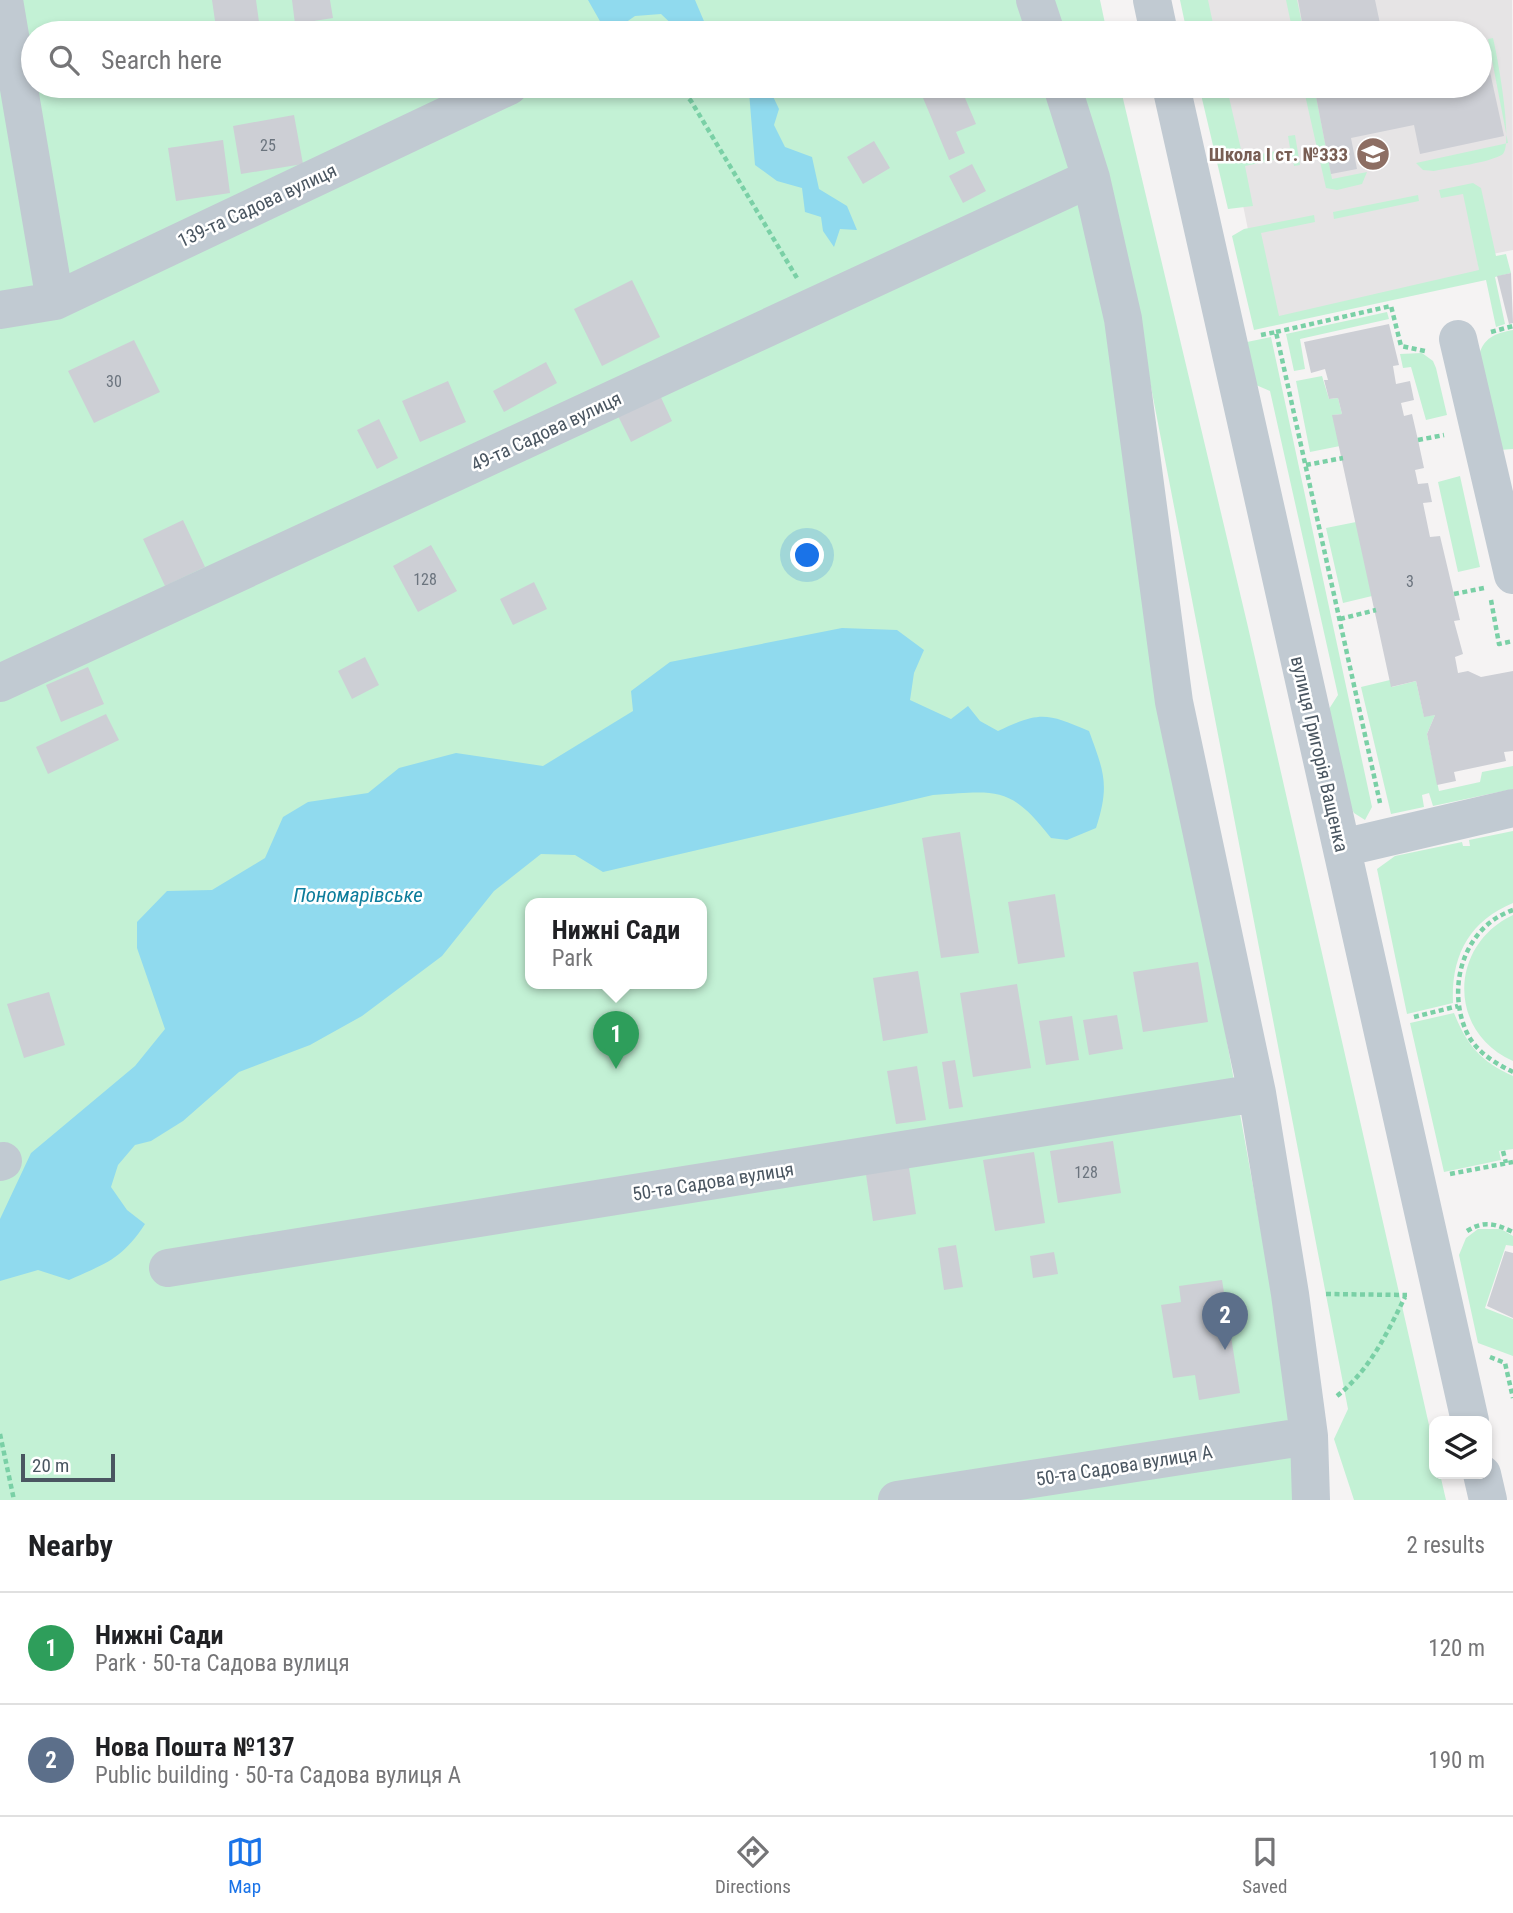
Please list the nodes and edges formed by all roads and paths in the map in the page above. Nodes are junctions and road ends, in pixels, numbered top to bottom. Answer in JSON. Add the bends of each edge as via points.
{"nodes":[{"id":1,"x":4,"y":0,"type":"edge"},
{"id":2,"x":1035,"y":0,"type":"edge"},
{"id":3,"x":1152,"y":0,"type":"edge"},
{"id":4,"x":1041,"y":21,"type":"edge"},
{"id":5,"x":1156,"y":21,"type":"edge"},
{"id":6,"x":484,"y":98,"type":"edge"},
{"id":7,"x":688,"y":98,"type":"edge"},
{"id":8,"x":1066,"y":98,"type":"edge"},
{"id":9,"x":1174,"y":98,"type":"edge"},
{"id":10,"x":1091,"y":178,"type":"junction"},
{"id":11,"x":55,"y":301,"type":"junction"},
{"id":12,"x":813,"y":307,"type":"junction"},
{"id":13,"x":0,"y":310,"type":"edge"},
{"id":14,"x":1276,"y":332,"type":"junction"},
{"id":15,"x":1251,"y":337,"type":"dead end"},
{"id":16,"x":1446,"y":348,"type":"joint"},
{"id":17,"x":1454,"y":433,"type":"dead end"},
{"id":18,"x":1418,"y":440,"type":"dead end"},
{"id":19,"x":1343,"y":458,"type":"dead end"},
{"id":20,"x":1306,"y":465,"type":"junction"},
{"id":21,"x":1496,"y":580,"type":"edge"},
{"id":22,"x":1454,"y":594,"type":"dead end"},
{"id":23,"x":1376,"y":610,"type":"dead end"},
{"id":24,"x":1340,"y":619,"type":"junction"},
{"id":25,"x":1513,"y":641,"type":"edge"},
{"id":26,"x":0,"y":683,"type":"edge"},
{"id":27,"x":1513,"y":808,"type":"edge"},
{"id":28,"x":1388,"y":837,"type":"junction"},
{"id":29,"x":1342,"y":848,"type":"junction"},
{"id":30,"x":1513,"y":909,"type":"edge"},
{"id":31,"x":1513,"y":1072,"type":"edge"},
{"id":32,"x":1257,"y":1093,"type":"junction"},
{"id":33,"x":1503,"y":1151,"type":"dead end"},
{"id":34,"x":1513,"y":1161,"type":"edge"},
{"id":35,"x":1506,"y":1163,"type":"junction"},
{"id":36,"x":1416,"y":1181,"type":"junction"},
{"id":37,"x":1467,"y":1231,"type":"dead end"},
{"id":38,"x":1513,"y":1232,"type":"edge"},
{"id":39,"x":168,"y":1268,"type":"dead end"},
{"id":40,"x":1414,"y":1293,"type":"dead end"},
{"id":41,"x":1325,"y":1294,"type":"dead end"},
{"id":42,"x":1407,"y":1295,"type":"junction"},
{"id":43,"x":1486,"y":1355,"type":"dead end"},
{"id":44,"x":1513,"y":1398,"type":"edge"},
{"id":45,"x":1469,"y":1416,"type":"edge"},
{"id":46,"x":1308,"y":1428,"type":"junction"},
{"id":47,"x":0,"y":1434,"type":"edge"},
{"id":48,"x":1483,"y":1479,"type":"edge"},
{"id":49,"x":14,"y":1500,"type":"edge"},
{"id":50,"x":897,"y":1500,"type":"edge"},
{"id":51,"x":1311,"y":1500,"type":"edge"},
{"id":52,"x":1488,"y":1500,"type":"edge"}],
"edges":[{"from":1,"to":11,"type":"street"},
{"from":2,"to":4,"type":"street"},
{"from":3,"to":5,"type":"street"},
{"from":6,"to":11,"type":"street","name":"139-та Садова вулиця"},
{"from":7,"to":12,"type":"path"},
{"from":8,"to":10,"type":"street"},
{"from":9,"to":29,"type":"street","name":"вулиця Григорія Ващенка"},
{"from":10,"to":12,"type":"street","name":"49-та Садова вулиця"},
{"from":10,"to":32,"type":"street","via":[[1123,319],[1174,702]]},
{"from":11,"to":13,"type":"street","name":"139-та Садова вулиця"},
{"from":12,"to":26,"type":"street","name":"49-та Садова вулиця"},
{"from":14,"to":15,"type":"path"},
{"from":14,"to":16,"type":"path","via":[[1391,306],[1401,346],[1428,352]]},
{"from":14,"to":20,"type":"path"},
{"from":16,"to":21,"type":"street"},
{"from":17,"to":18,"type":"path"},
{"from":19,"to":20,"type":"path"},
{"from":20,"to":24,"type":"path"},
{"from":21,"to":22,"type":"path"},
{"from":21,"to":25,"type":"path","via":[[1499,644]]},
{"from":23,"to":24,"type":"path"},
{"from":24,"to":28,"type":"path"},
{"from":27,"to":28,"type":"street"},
{"from":28,"to":29,"type":"street"},
{"from":29,"to":36,"type":"street","name":"вулиця Григорія Ващенка"},
{"from":30,"to":31,"type":"path","via":[[1479,931],[1465,955],[1458,1006],[1469,1036],[1487,1058]]},
{"from":32,"to":39,"type":"street","name":"50-та Садова вулиця"},
{"from":32,"to":46,"type":"street"},
{"from":33,"to":35,"type":"path"},
{"from":34,"to":35,"type":"path"},
{"from":35,"to":36,"type":"path"},
{"from":36,"to":45,"type":"street","name":"вулиця Григорія Ващенка"},
{"from":37,"to":38,"type":"path","via":[[1490,1223]]},
{"from":40,"to":42,"type":"path"},
{"from":41,"to":42,"type":"path"},
{"from":42,"to":46,"type":"path","via":[[1357,1380]]},
{"from":43,"to":44,"type":"path","via":[[1505,1363]]},
{"from":46,"to":50,"type":"street","name":"50-та Садова вулиця А"},
{"from":46,"to":51,"type":"street"},
{"from":47,"to":49,"type":"path"},
{"from":48,"to":52,"type":"street"}]}
